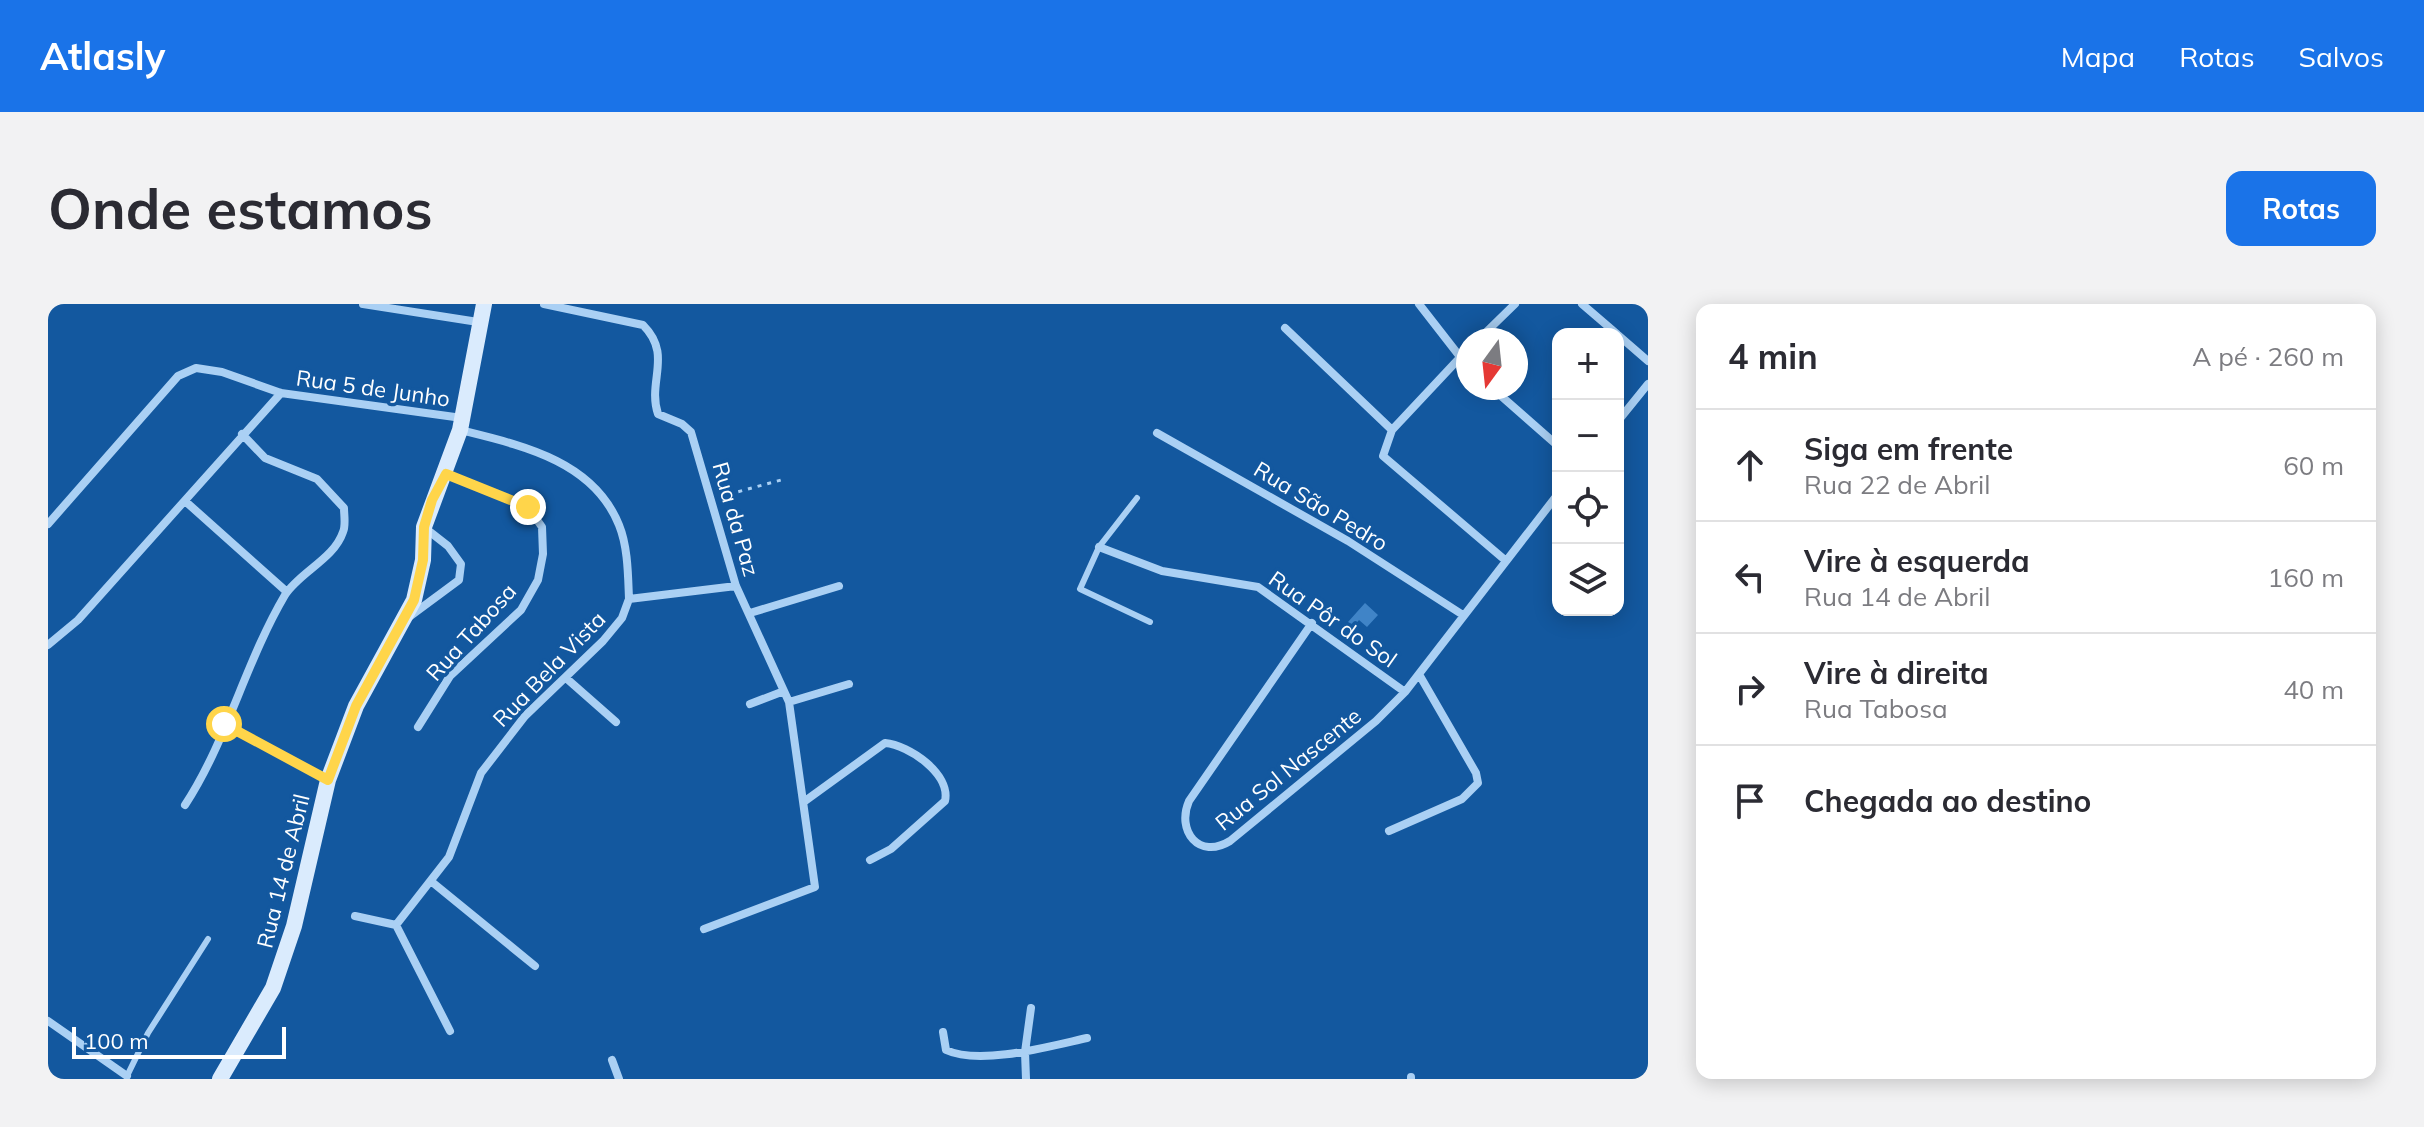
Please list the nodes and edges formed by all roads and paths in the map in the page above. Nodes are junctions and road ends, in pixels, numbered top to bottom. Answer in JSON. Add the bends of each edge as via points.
{"nodes":[{"id":1,"x":363,"y":304,"type":"edge"},
{"id":2,"x":484,"y":304,"type":"edge"},
{"id":3,"x":544,"y":304,"type":"edge"},
{"id":4,"x":1419,"y":304,"type":"edge"},
{"id":5,"x":1515,"y":304,"type":"edge"},
{"id":6,"x":1582,"y":304,"type":"edge"},
{"id":7,"x":478,"y":322,"type":"junction"},
{"id":8,"x":1285,"y":328,"type":"dead end"},
{"id":9,"x":1490,"y":328,"type":"edge"},
{"id":10,"x":1611,"y":328,"type":"edge"},
{"id":11,"x":1624,"y":339,"type":"edge"},
{"id":12,"x":1456,"y":354,"type":"edge"},
{"id":13,"x":1456,"y":361,"type":"edge"},
{"id":14,"x":1648,"y":361,"type":"edge"},
{"id":15,"x":1648,"y":384,"type":"edge"},
{"id":16,"x":281,"y":393,"type":"junction"},
{"id":17,"x":1506,"y":400,"type":"edge"},
{"id":18,"x":1624,"y":414,"type":"edge"},
{"id":19,"x":461,"y":424,"type":"junction"},
{"id":20,"x":1392,"y":430,"type":"junction"},
{"id":21,"x":1157,"y":433,"type":"dead end"},
{"id":22,"x":242,"y":434,"type":"junction"},
{"id":23,"x":1552,"y":441,"type":"edge"},
{"id":24,"x":446,"y":474,"type":"junction"},
{"id":25,"x":781,"y":480,"type":"dead end"},
{"id":26,"x":1137,"y":498,"type":"dead end"},
{"id":27,"x":711,"y":500,"type":"junction"},
{"id":28,"x":185,"y":501,"type":"junction"},
{"id":29,"x":1552,"y":501,"type":"edge"},
{"id":30,"x":48,"y":524,"type":"edge"},
{"id":31,"x":424,"y":527,"type":"junction"},
{"id":32,"x":1099,"y":547,"type":"junction"},
{"id":33,"x":1505,"y":560,"type":"junction"},
{"id":34,"x":736,"y":586,"type":"junction"},
{"id":35,"x":839,"y":586,"type":"dead end"},
{"id":36,"x":287,"y":592,"type":"junction"},
{"id":37,"x":629,"y":599,"type":"junction"},
{"id":38,"x":750,"y":613,"type":"junction"},
{"id":39,"x":1463,"y":615,"type":"junction"},
{"id":40,"x":405,"y":620,"type":"junction"},
{"id":41,"x":1150,"y":622,"type":"dead end"},
{"id":42,"x":1312,"y":623,"type":"junction"},
{"id":43,"x":48,"y":645,"type":"edge"},
{"id":44,"x":1420,"y":676,"type":"junction"},
{"id":45,"x":566,"y":678,"type":"junction"},
{"id":46,"x":849,"y":684,"type":"dead end"},
{"id":47,"x":784,"y":691,"type":"junction"},
{"id":48,"x":1405,"y":692,"type":"junction"},
{"id":49,"x":789,"y":702,"type":"junction"},
{"id":50,"x":750,"y":704,"type":"dead end"},
{"id":51,"x":616,"y":722,"type":"dead end"},
{"id":52,"x":224,"y":724,"type":"junction"},
{"id":53,"x":418,"y":727,"type":"dead end"},
{"id":54,"x":328,"y":780,"type":"junction"},
{"id":55,"x":805,"y":801,"type":"junction"},
{"id":56,"x":185,"y":805,"type":"dead end"},
{"id":57,"x":1389,"y":831,"type":"dead end"},
{"id":58,"x":870,"y":860,"type":"dead end"},
{"id":59,"x":432,"y":882,"type":"junction"},
{"id":60,"x":355,"y":916,"type":"dead end"},
{"id":61,"x":396,"y":925,"type":"junction"},
{"id":62,"x":704,"y":929,"type":"dead end"},
{"id":63,"x":208,"y":939,"type":"dead end"},
{"id":64,"x":535,"y":966,"type":"dead end"},
{"id":65,"x":1031,"y":1008,"type":"dead end"},
{"id":66,"x":48,"y":1021,"type":"edge"},
{"id":67,"x":450,"y":1031,"type":"dead end"},
{"id":68,"x":943,"y":1032,"type":"dead end"},
{"id":69,"x":1087,"y":1038,"type":"dead end"},
{"id":70,"x":1025,"y":1052,"type":"junction"},
{"id":71,"x":612,"y":1060,"type":"dead end"},
{"id":72,"x":127,"y":1076,"type":"joint"},
{"id":73,"x":220,"y":1079,"type":"edge"},
{"id":74,"x":619,"y":1079,"type":"edge"},
{"id":75,"x":1026,"y":1079,"type":"edge"}],
"edges":[{"from":1,"to":7,"type":"street"},
{"from":2,"to":7,"type":"street","name":"Rua 14 de Abril"},
{"from":3,"to":27,"type":"street","name":"Rua da Paz","via":[[643,325],[654,336],[659,348],[658,414],[691,432]]},
{"from":4,"to":12,"type":"street"},
{"from":5,"to":9,"type":"street"},
{"from":6,"to":10,"type":"street"},
{"from":7,"to":19,"type":"street","name":"Rua 14 de Abril"},
{"from":8,"to":20,"type":"street"},
{"from":11,"to":14,"type":"street"},
{"from":13,"to":20,"type":"street"},
{"from":15,"to":18,"type":"street"},
{"from":16,"to":19,"type":"street","name":"Rua 5 de Junho"},
{"from":16,"to":22,"type":"street","name":"Rua 5 de Junho"},
{"from":16,"to":30,"type":"street","via":[[222,372],[196,368],[178,376]]},
{"from":17,"to":23,"type":"street"},
{"from":19,"to":24,"type":"street","name":"Rua 14 de Abril"},
{"from":19,"to":37,"type":"street","name":"Rua Bela Vista","via":[[558,459],[599,494],[619,524]]},
{"from":20,"to":33,"type":"street","via":[[1383,456],[1389,464]]},
{"from":21,"to":39,"type":"street","name":"Rua São Pedro","via":[[1348,541]]},
{"from":22,"to":28,"type":"street","name":"Rua 5 de Junho"},
{"from":22,"to":36,"type":"street","via":[[265,458],[317,479],[344,508],[343,532]]},
{"from":24,"to":31,"type":"street","name":"Rua 14 de Abril"},
{"from":24,"to":53,"type":"street","name":"Rua Tabosa","via":[[528,507],[542,527],[543,554],[538,580],[521,610],[450,676]]},
{"from":25,"to":27,"type":"path"},
{"from":26,"to":32,"type":"lane"},
{"from":27,"to":34,"type":"street","name":"Rua da Paz"},
{"from":28,"to":36,"type":"street"},
{"from":28,"to":43,"type":"street","name":"Rua 5 de Junho","via":[[78,620]]},
{"from":29,"to":33,"type":"street","name":"Rua Sol Nascente"},
{"from":31,"to":40,"type":"street","name":"Rua 14 de Abril","via":[[423,560]]},
{"from":31,"to":40,"type":"street","via":[[461,564],[459,580]]},
{"from":32,"to":41,"type":"lane","via":[[1080,589]]},
{"from":32,"to":42,"type":"street","name":"Rua Pôr do Sol","via":[[1174,574],[1258,587]]},
{"from":33,"to":39,"type":"street","name":"Rua Sol Nascente"},
{"from":34,"to":37,"type":"street","name":"Rua Bela Vista"},
{"from":34,"to":38,"type":"street","name":"Rua da Paz"},
{"from":35,"to":38,"type":"street"},
{"from":36,"to":52,"type":"street"},
{"from":37,"to":45,"type":"street","name":"Rua Bela Vista","via":[[622,618]]},
{"from":38,"to":47,"type":"street","name":"Rua da Paz"},
{"from":39,"to":44,"type":"street","name":"Rua Sol Nascente"},
{"from":40,"to":54,"type":"street","name":"Rua 14 de Abril","via":[[356,706]]},
{"from":42,"to":48,"type":"street","name":"Rua Pôr do Sol"},
{"from":42,"to":48,"type":"street","name":"Rua Sol Nascente","via":[[1189,801],[1183,818],[1193,841],[1208,849],[1230,841]]},
{"from":44,"to":48,"type":"street","name":"Rua Sol Nascente"},
{"from":44,"to":57,"type":"street","name":"Rua Pôr do Sol","via":[[1478,783],[1462,799]]},
{"from":45,"to":51,"type":"street"},
{"from":45,"to":59,"type":"street","name":"Rua Bela Vista","via":[[525,716],[481,773],[449,857]]},
{"from":46,"to":49,"type":"street"},
{"from":47,"to":49,"type":"street","name":"Rua da Paz"},
{"from":47,"to":50,"type":"street"},
{"from":49,"to":55,"type":"street","name":"Rua da Paz"},
{"from":52,"to":54,"type":"street"},
{"from":52,"to":56,"type":"street","via":[[203,777]]},
{"from":54,"to":73,"type":"street","name":"Rua 14 de Abril","via":[[294,926],[273,988]]},
{"from":55,"to":58,"type":"street","via":[[878,746],[892,744],[914,753],[942,782],[946,798],[891,849]]},
{"from":55,"to":62,"type":"street","name":"Rua da Paz","via":[[815,887]]},
{"from":59,"to":61,"type":"street","name":"Rua Bela Vista"},
{"from":59,"to":64,"type":"street"},
{"from":60,"to":61,"type":"street"},
{"from":61,"to":67,"type":"street"},
{"from":63,"to":72,"type":"lane"},
{"from":65,"to":70,"type":"street"},
{"from":66,"to":72,"type":"street"},
{"from":68,"to":70,"type":"street","via":[[950,1053]]},
{"from":69,"to":70,"type":"street"},
{"from":70,"to":75,"type":"street"},
{"from":71,"to":74,"type":"street"}]}
